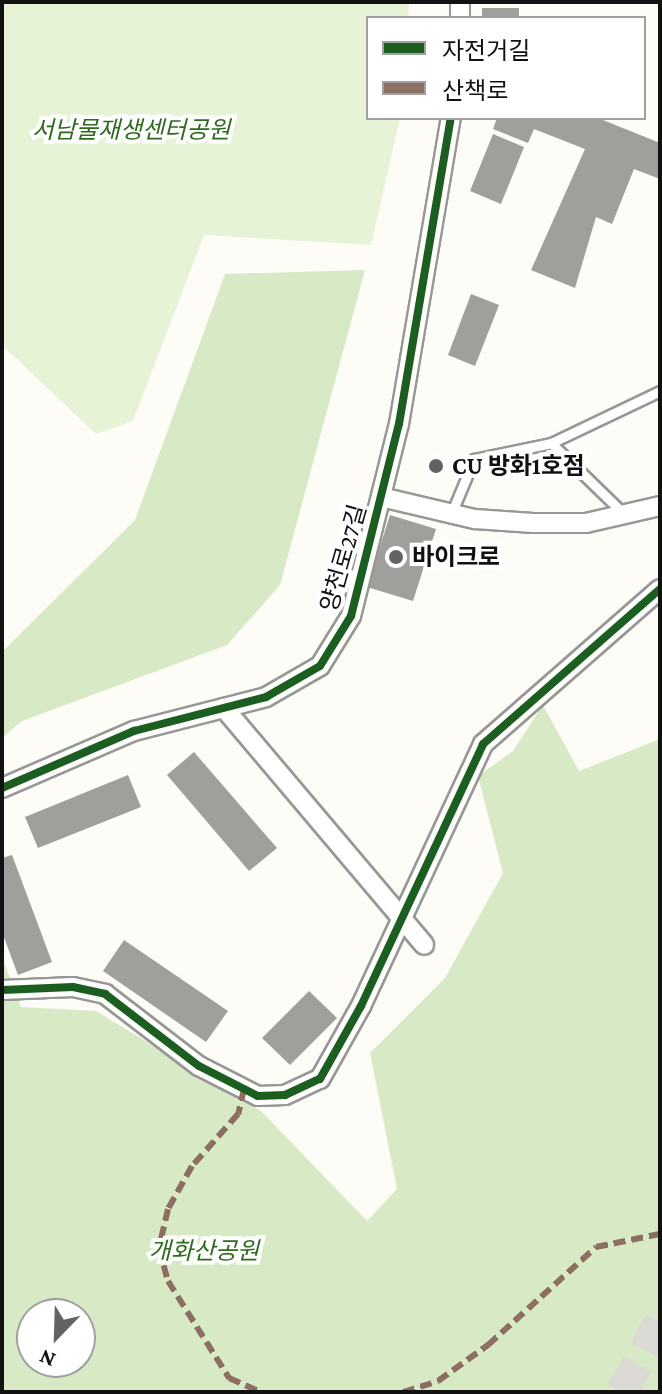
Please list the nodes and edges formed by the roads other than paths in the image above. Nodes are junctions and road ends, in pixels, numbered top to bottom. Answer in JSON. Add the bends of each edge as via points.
{"nodes":[{"id":1,"x":451,"y":120,"type":"edge"},
{"id":2,"x":660,"y":391,"type":"edge"},
{"id":3,"x":551,"y":443,"type":"junction"},
{"id":4,"x":381,"y":497,"type":"junction"},
{"id":5,"x":660,"y":506,"type":"edge"},
{"id":6,"x":451,"y":514,"type":"junction"},
{"id":7,"x":624,"y":514,"type":"junction"},
{"id":8,"x":660,"y":589,"type":"edge"},
{"id":9,"x":224,"y":708,"type":"junction"},
{"id":10,"x":2,"y":788,"type":"edge"},
{"id":11,"x":401,"y":921,"type":"junction"},
{"id":12,"x":424,"y":945,"type":"dead end"},
{"id":13,"x":2,"y":990,"type":"edge"}],
"edges":[{"from":1,"to":4,"type":"street","name":"양천로27길"},
{"from":2,"to":3,"type":"lane"},
{"from":3,"to":6,"type":"lane","via":[[474,459]]},
{"from":3,"to":7,"type":"lane"},
{"from":4,"to":6,"type":"street"},
{"from":4,"to":9,"type":"street","name":"양천로27길","via":[[351,616],[320,666],[266,697]]},
{"from":5,"to":7,"type":"street"},
{"from":6,"to":7,"type":"street","via":[[573,523]]},
{"from":8,"to":11,"type":"street","via":[[483,744]]},
{"from":9,"to":10,"type":"street","name":"양천로27길","via":[[134,731]]},
{"from":9,"to":11,"type":"street"},
{"from":11,"to":12,"type":"street"},
{"from":11,"to":13,"type":"street","via":[[320,1079],[285,1095],[258,1096],[199,1066],[105,994],[73,987]]}]}
